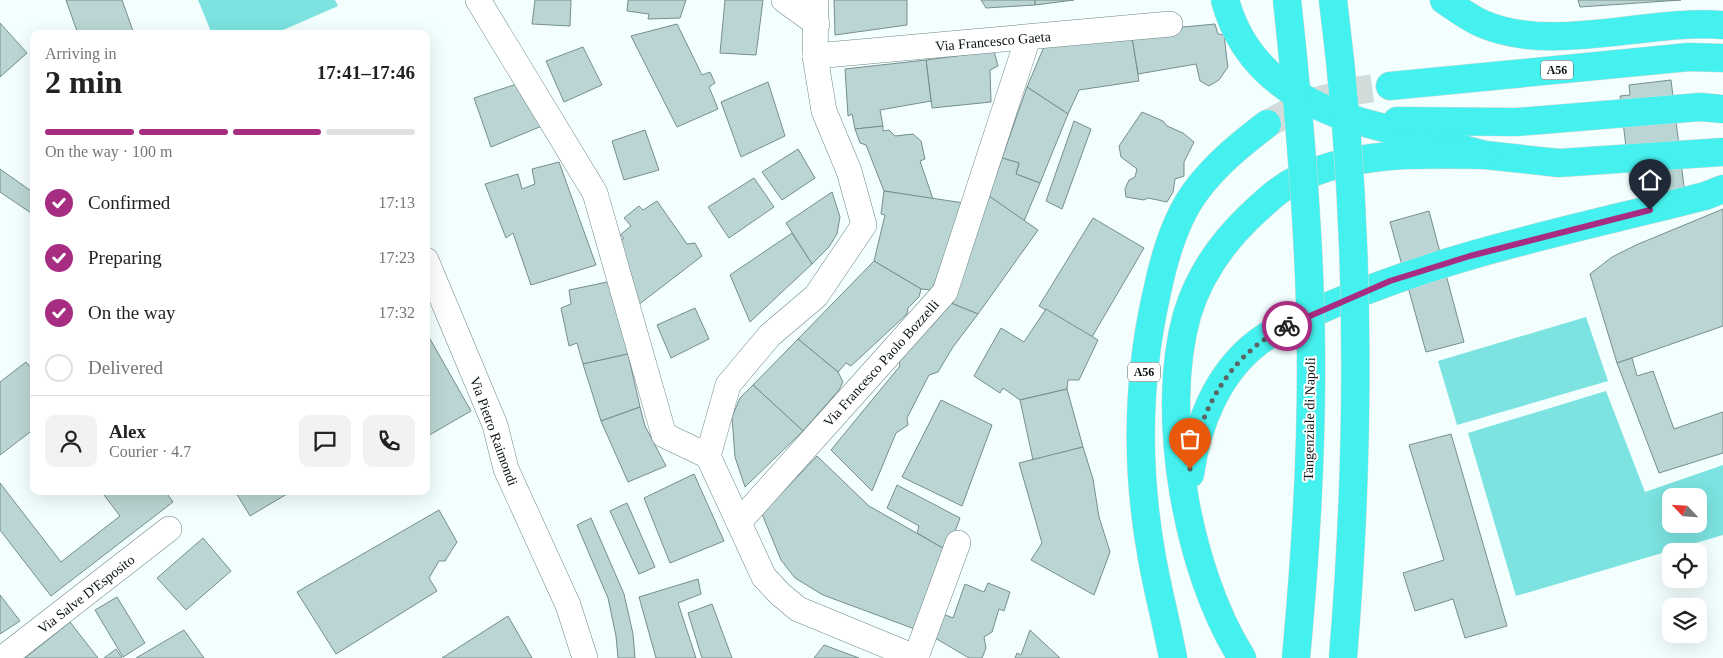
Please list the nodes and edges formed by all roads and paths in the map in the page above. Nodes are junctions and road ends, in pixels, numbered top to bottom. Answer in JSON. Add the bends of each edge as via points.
{"nodes":[{"id":1,"x":478,"y":0,"type":"edge"},
{"id":2,"x":784,"y":0,"type":"edge"},
{"id":3,"x":816,"y":0,"type":"edge"},
{"id":4,"x":1225,"y":0,"type":"edge"},
{"id":5,"x":1286,"y":0,"type":"edge"},
{"id":6,"x":1333,"y":0,"type":"edge"},
{"id":7,"x":1444,"y":0,"type":"edge"},
{"id":8,"x":817,"y":24,"type":"junction"},
{"id":9,"x":1170,"y":24,"type":"dead end"},
{"id":10,"x":1723,"y":25,"type":"edge"},
{"id":11,"x":1028,"y":38,"type":"junction"},
{"id":12,"x":815,"y":56,"type":"junction"},
{"id":13,"x":1723,"y":58,"type":"edge"},
{"id":14,"x":1390,"y":86,"type":"tunnel mouth"},
{"id":15,"x":1723,"y":109,"type":"edge"},
{"id":16,"x":1358,"y":121,"type":"junction"},
{"id":17,"x":1267,"y":124,"type":"tunnel mouth"},
{"id":18,"x":1723,"y":152,"type":"edge"},
{"id":19,"x":1485,"y":155,"type":"junction"},
{"id":20,"x":1723,"y":189,"type":"edge"},
{"id":21,"x":430,"y":270,"type":"edge"},
{"id":22,"x":708,"y":456,"type":"junction"},
{"id":23,"x":739,"y":522,"type":"junction"},
{"id":24,"x":1190,"y":527,"type":"junction"},
{"id":25,"x":169,"y":529,"type":"dead end"},
{"id":26,"x":958,"y":543,"type":"dead end"},
{"id":27,"x":3,"y":658,"type":"edge"},
{"id":28,"x":585,"y":658,"type":"edge"},
{"id":29,"x":916,"y":658,"type":"edge"},
{"id":30,"x":1173,"y":658,"type":"edge"},
{"id":31,"x":1242,"y":658,"type":"edge"},
{"id":32,"x":1296,"y":658,"type":"edge"},
{"id":33,"x":1343,"y":658,"type":"edge"}],
"edges":[{"from":1,"to":22,"type":"street","via":[[596,193],[664,435]]},
{"from":2,"to":8,"type":"street"},
{"from":3,"to":8,"type":"street"},
{"from":4,"to":16,"type":"highway","bridge":true,"via":[[1242,40],[1256,61],[1276,80],[1302,99],[1328,112]]},
{"from":5,"to":32,"type":"highway","name":"Tangenziale di Napoli","bridge":true,"via":[[1301,127],[1310,303],[1309,467]]},
{"from":6,"to":33,"type":"highway","bridge":true,"via":[[1348,141],[1355,256],[1354,516]]},
{"from":7,"to":10,"type":"highway","via":[[1483,24],[1527,35]]},
{"from":8,"to":12,"type":"street"},
{"from":9,"to":11,"type":"street","name":"Via Francesco Gaeta"},
{"from":11,"to":12,"type":"street","name":"Via Francesco Gaeta"},
{"from":11,"to":23,"type":"street","name":"Via Francesco Paolo Bozzelli","via":[[945,292]]},
{"from":12,"to":22,"type":"street","via":[[824,111],[849,171],[864,226],[816,296],[770,335],[728,385]]},
{"from":13,"to":14,"type":"highway","number":"A56","via":[[1689,57]]},
{"from":15,"to":16,"type":"highway","via":[[1700,107],[1517,122]]},
{"from":16,"to":19,"type":"highway"},
{"from":17,"to":30,"type":"highway","number":"A56","via":[[1216,167],[1194,192],[1176,226],[1151,316],[1140,430],[1143,493],[1152,559]]},
{"from":18,"to":19,"type":"highway","via":[[1559,164]]},
{"from":19,"to":24,"type":"highway","bridge":true,"via":[[1396,155],[1345,162],[1318,170],[1294,181],[1264,202],[1220,250],[1201,280],[1187,315],[1180,347],[1178,432]]},
{"from":20,"to":24,"type":"highway","bridge":true,"via":[[1470,256],[1390,281],[1306,316],[1258,342],[1238,360],[1223,380],[1200,427],[1188,481]]},
{"from":21,"to":28,"type":"street","name":"Via Pietro Raimondi","via":[[495,425],[506,469],[568,605]]},
{"from":22,"to":23,"type":"street"},
{"from":23,"to":29,"type":"street","via":[[764,577],[798,609]]},
{"from":24,"to":31,"type":"highway","via":[[1201,568]]},
{"from":25,"to":27,"type":"street","name":"Via Salve D'Esposito"},
{"from":26,"to":29,"type":"street"}]}
